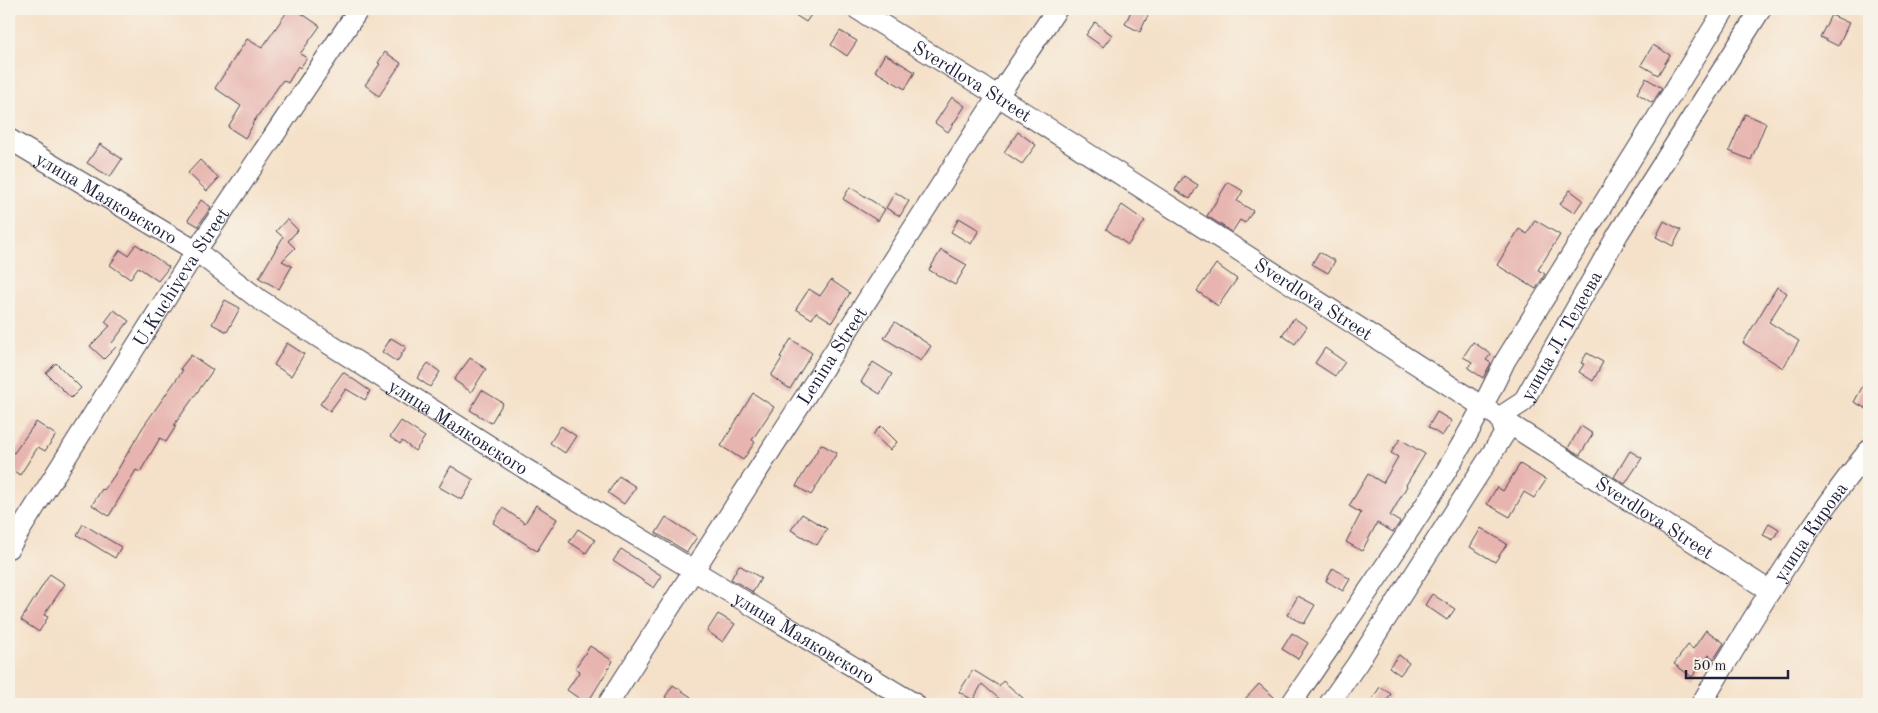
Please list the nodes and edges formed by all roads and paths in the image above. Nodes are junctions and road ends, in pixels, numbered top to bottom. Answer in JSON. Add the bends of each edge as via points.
{"nodes":[{"id":1,"x":359,"y":9,"type":"edge"},
{"id":2,"x":857,"y":9,"type":"edge"},
{"id":3,"x":1057,"y":9,"type":"edge"},
{"id":4,"x":1725,"y":9,"type":"edge"},
{"id":5,"x":1761,"y":9,"type":"edge"},
{"id":6,"x":998,"y":96,"type":"junction"},
{"id":7,"x":9,"y":139,"type":"edge"},
{"id":8,"x":196,"y":251,"type":"junction"},
{"id":9,"x":1492,"y":412,"type":"junction"},
{"id":10,"x":1869,"y":450,"type":"edge"},
{"id":11,"x":9,"y":548,"type":"edge"},
{"id":12,"x":694,"y":570,"type":"junction"},
{"id":13,"x":1770,"y":591,"type":"junction"},
{"id":14,"x":608,"y":704,"type":"edge"},
{"id":15,"x":915,"y":704,"type":"edge"},
{"id":16,"x":1291,"y":704,"type":"edge"},
{"id":17,"x":1329,"y":704,"type":"edge"},
{"id":18,"x":1701,"y":704,"type":"edge"}],
"edges":[{"from":1,"to":8,"type":"street","name":"U.Kuchiyeva Street"},
{"from":2,"to":6,"type":"street","name":"Sverdlova Street"},
{"from":3,"to":6,"type":"street","name":"Lenina Street"},
{"from":4,"to":9,"type":"street","name":"улица Л. Тедеева","via":[[1505,361]]},
{"from":5,"to":9,"type":"street","name":"улица Л. Тедеева","via":[[1618,234],[1523,402]]},
{"from":6,"to":9,"type":"street","name":"Sverdlova Street"},
{"from":6,"to":12,"type":"street","name":"Lenina Street"},
{"from":7,"to":8,"type":"street","name":"улица Маяковского"},
{"from":8,"to":11,"type":"street","name":"U.Kuchiyeva Street"},
{"from":8,"to":12,"type":"street","name":"улица Маяковского","via":[[260,300],[524,468]]},
{"from":9,"to":13,"type":"street","name":"Sverdlova Street"},
{"from":9,"to":16,"type":"street","name":"улица Л. Тедеева"},
{"from":9,"to":17,"type":"street","name":"улица Л. Тедеева","via":[[1505,433]]},
{"from":10,"to":13,"type":"street","name":"улица Кирова","via":[[1809,531]]},
{"from":12,"to":14,"type":"street","name":"Lenina Street"},
{"from":12,"to":15,"type":"street","name":"улица Маяковского"},
{"from":13,"to":18,"type":"street","name":"улица Кирова"}]}
